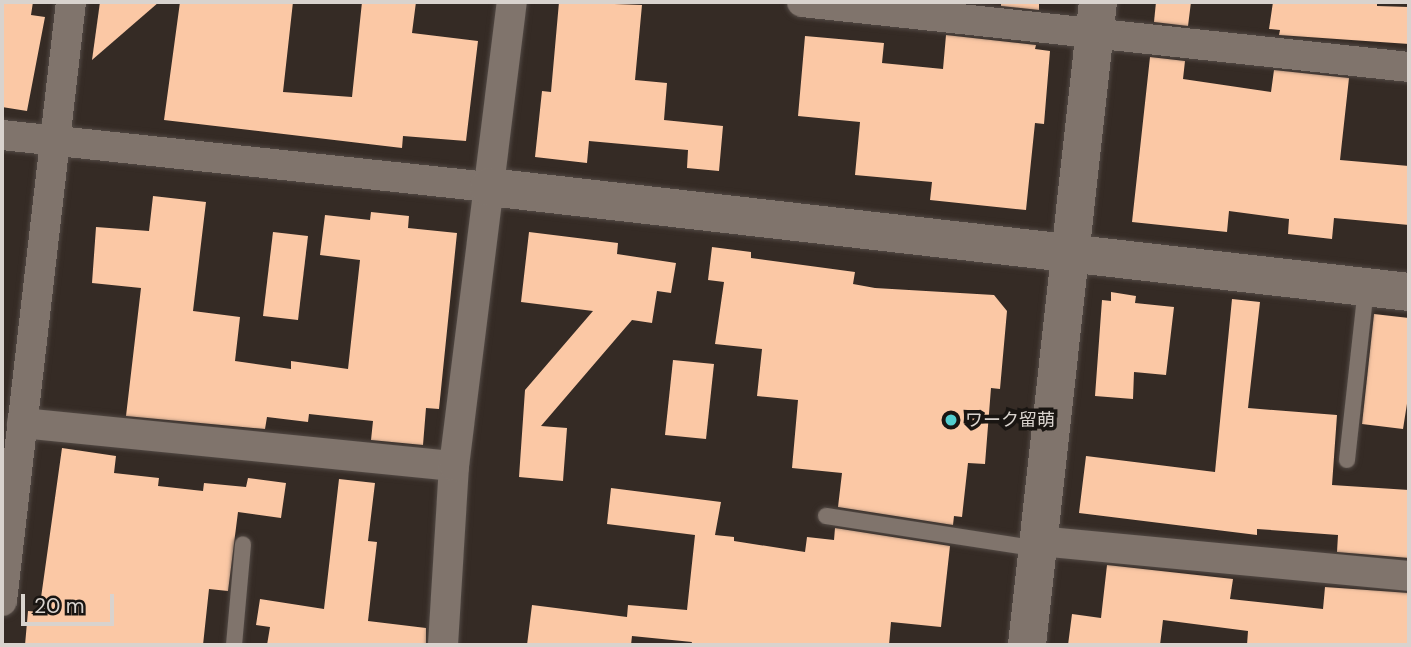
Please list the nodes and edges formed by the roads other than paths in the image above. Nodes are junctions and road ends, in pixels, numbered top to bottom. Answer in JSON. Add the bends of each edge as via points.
{"nodes":[{"id":1,"x":71,"y":2,"type":"edge"},
{"id":2,"x":512,"y":2,"type":"edge"},
{"id":3,"x":803,"y":2,"type":"edge"},
{"id":4,"x":861,"y":5,"type":"edge"},
{"id":5,"x":1096,"y":17,"type":"edge"},
{"id":6,"x":1409,"y":67,"type":"edge"},
{"id":7,"x":2,"y":135,"type":"edge"},
{"id":8,"x":55,"y":141,"type":"junction"},
{"id":9,"x":489,"y":187,"type":"junction"},
{"id":10,"x":1070,"y":254,"type":"junction"},
{"id":11,"x":1366,"y":288,"type":"junction"},
{"id":12,"x":1409,"y":292,"type":"edge"},
{"id":13,"x":15,"y":434,"type":"edge"},
{"id":14,"x":1347,"y":460,"type":"dead end"},
{"id":15,"x":454,"y":466,"type":"junction"},
{"id":16,"x":826,"y":516,"type":"dead end"},
{"id":17,"x":243,"y":544,"type":"dead end"},
{"id":18,"x":1039,"y":545,"type":"junction"},
{"id":19,"x":1409,"y":576,"type":"edge"},
{"id":20,"x":2,"y":601,"type":"edge"},
{"id":21,"x":233,"y":645,"type":"edge"},
{"id":22,"x":443,"y":645,"type":"edge"},
{"id":23,"x":1027,"y":645,"type":"edge"}],
"edges":[{"from":1,"to":8,"type":"street"},
{"from":2,"to":9,"type":"street"},
{"from":3,"to":4,"type":"street"},
{"from":4,"to":5,"type":"street"},
{"from":5,"to":6,"type":"street"},
{"from":5,"to":10,"type":"street"},
{"from":7,"to":8,"type":"street"},
{"from":8,"to":9,"type":"street"},
{"from":8,"to":13,"type":"street"},
{"from":9,"to":10,"type":"street"},
{"from":9,"to":15,"type":"street"},
{"from":10,"to":11,"type":"street"},
{"from":10,"to":18,"type":"street"},
{"from":11,"to":12,"type":"street"},
{"from":11,"to":14,"type":"lane"},
{"from":13,"to":15,"type":"street"},
{"from":13,"to":20,"type":"street"},
{"from":15,"to":22,"type":"street"},
{"from":16,"to":18,"type":"lane"},
{"from":17,"to":21,"type":"lane"},
{"from":18,"to":19,"type":"street"},
{"from":18,"to":23,"type":"street"}]}
